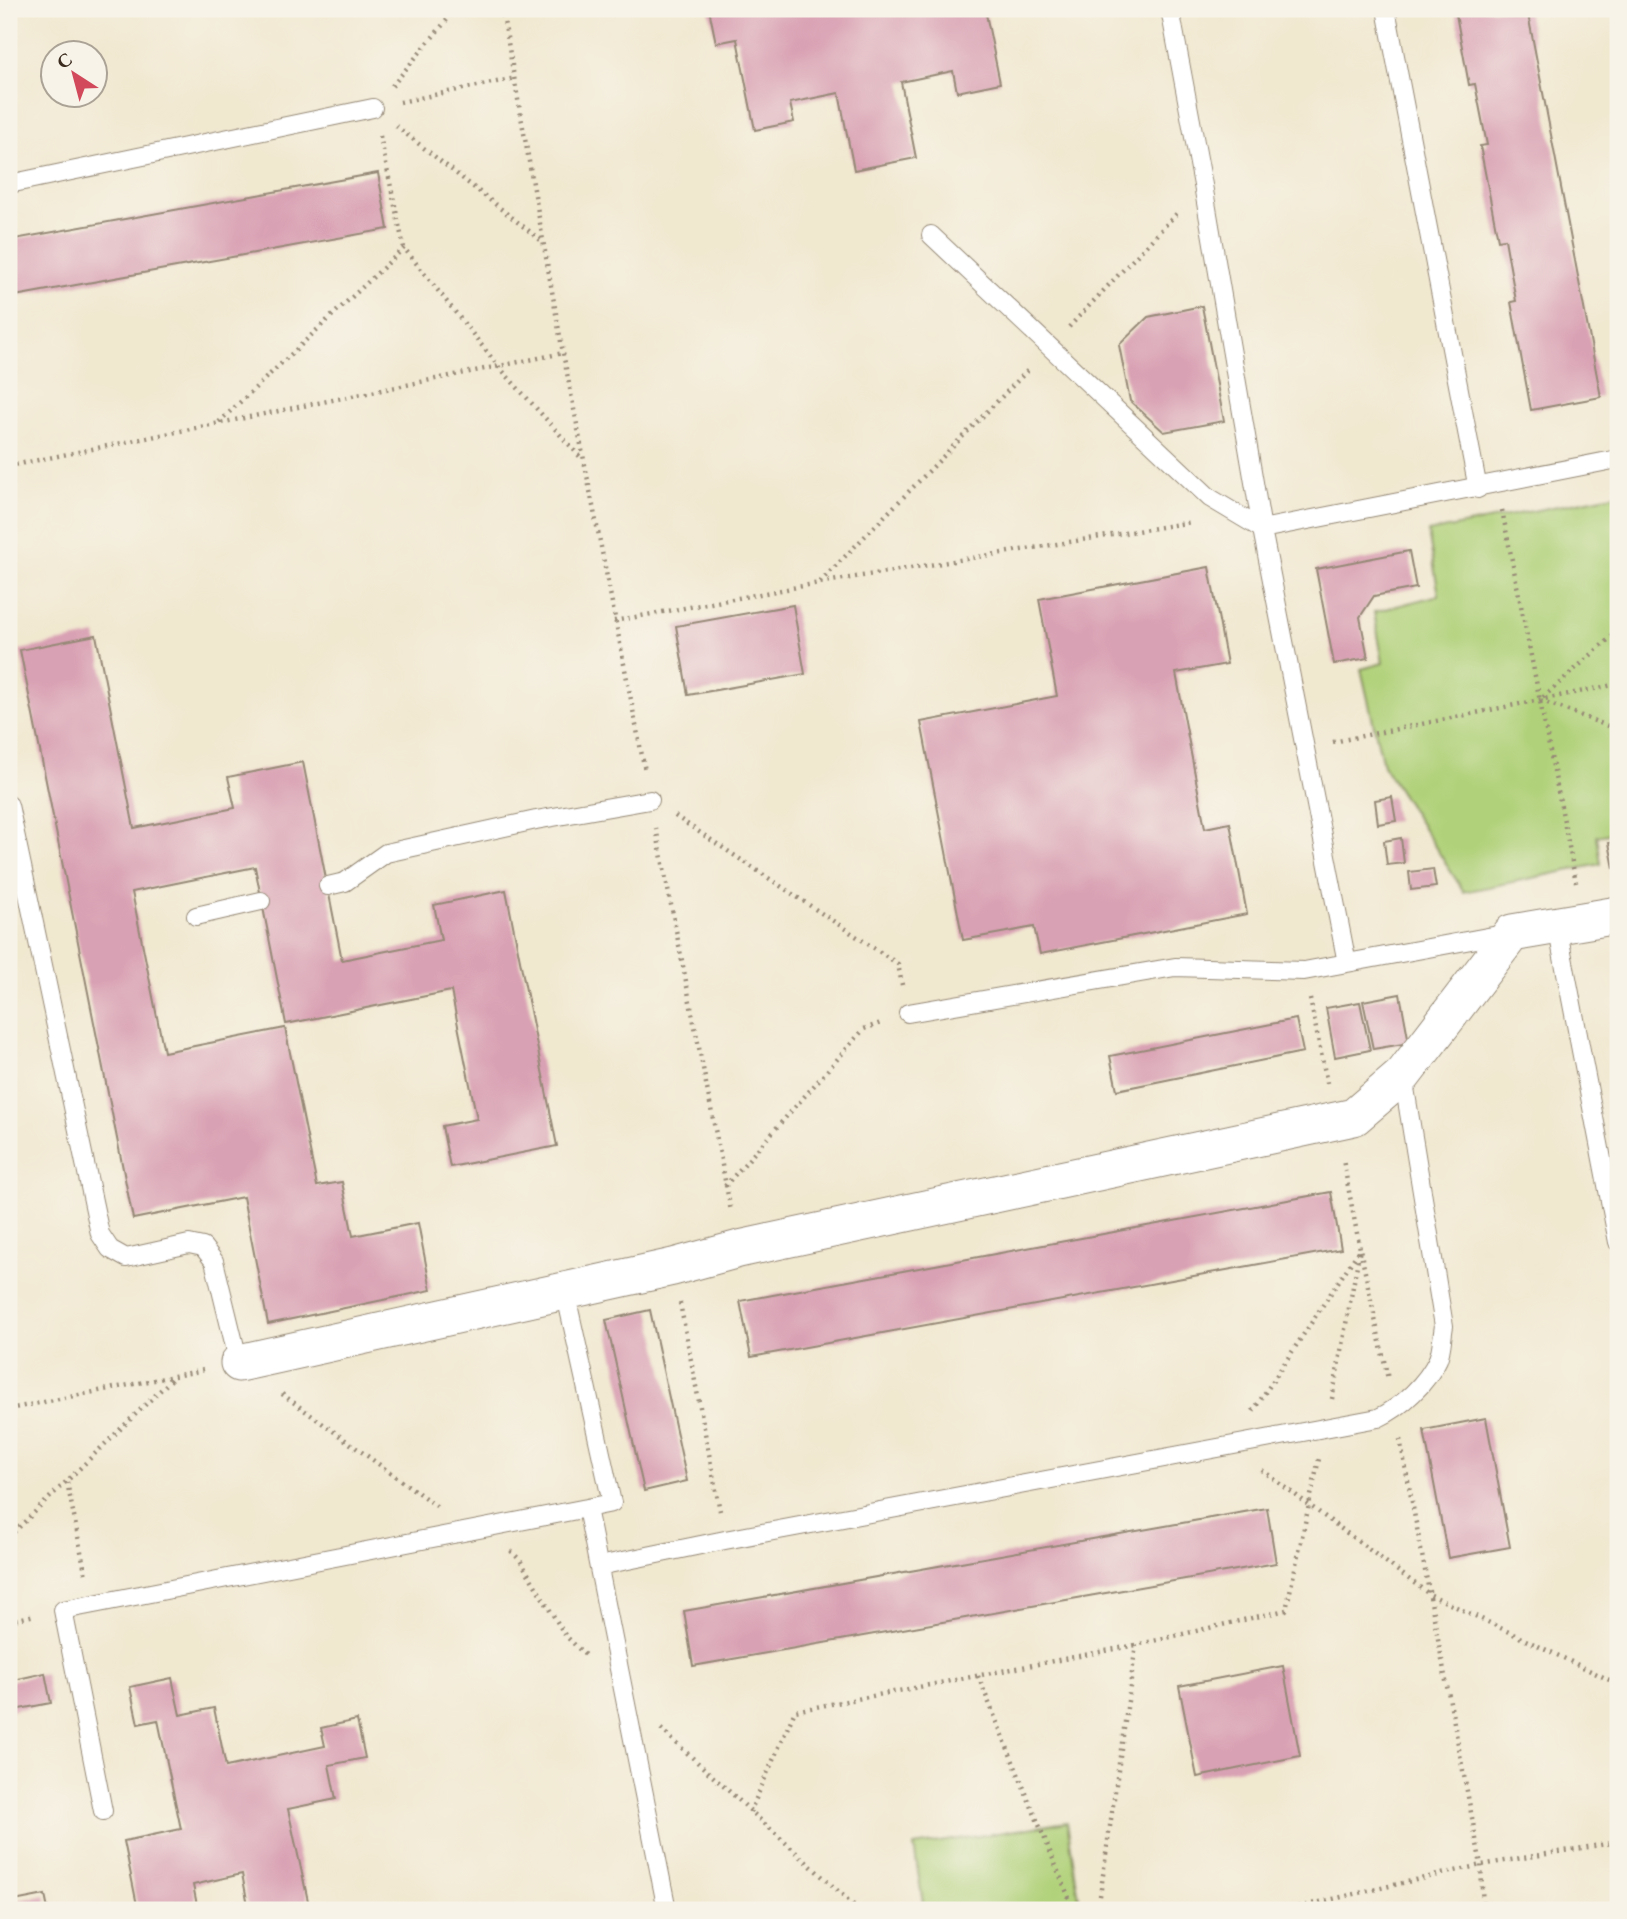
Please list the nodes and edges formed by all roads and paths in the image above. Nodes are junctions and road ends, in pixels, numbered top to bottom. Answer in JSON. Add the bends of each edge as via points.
{"nodes":[{"id":1,"x":456,"y":9,"type":"edge"},
{"id":2,"x":502,"y":9,"type":"edge"},
{"id":3,"x":1170,"y":9,"type":"edge"},
{"id":4,"x":1386,"y":9,"type":"edge"},
{"id":5,"x":516,"y":78,"type":"junction"},
{"id":6,"x":373,"y":108,"type":"junction"},
{"id":7,"x":9,"y":184,"type":"edge"},
{"id":8,"x":1203,"y":185,"type":"junction"},
{"id":9,"x":931,"y":235,"type":"dead end"},
{"id":10,"x":544,"y":242,"type":"junction"},
{"id":11,"x":404,"y":248,"type":"junction"},
{"id":12,"x":1050,"y":348,"type":"junction"},
{"id":13,"x":563,"y":353,"type":"junction"},
{"id":14,"x":499,"y":366,"type":"junction"},
{"id":15,"x":218,"y":424,"type":"junction"},
{"id":16,"x":583,"y":459,"type":"junction"},
{"id":17,"x":1618,"y":459,"type":"edge"},
{"id":18,"x":9,"y":466,"type":"edge"},
{"id":19,"x":1497,"y":485,"type":"junction"},
{"id":20,"x":1478,"y":489,"type":"junction"},
{"id":21,"x":1234,"y":515,"type":"junction"},
{"id":22,"x":1262,"y":529,"type":"junction"},
{"id":23,"x":819,"y":583,"type":"junction"},
{"id":24,"x":614,"y":621,"type":"junction"},
{"id":25,"x":1618,"y":631,"type":"edge"},
{"id":26,"x":1618,"y":684,"type":"edge"},
{"id":27,"x":1540,"y":700,"type":"junction"},
{"id":28,"x":1618,"y":730,"type":"edge"},
{"id":29,"x":1305,"y":748,"type":"junction"},
{"id":30,"x":650,"y":800,"type":"junction"},
{"id":31,"x":9,"y":805,"type":"edge"},
{"id":32,"x":328,"y":886,"type":"dead end"},
{"id":33,"x":261,"y":901,"type":"dead end"},
{"id":34,"x":196,"y":916,"type":"dead end"},
{"id":35,"x":1586,"y":920,"type":"edge"},
{"id":36,"x":1512,"y":933,"type":"junction"},
{"id":37,"x":1347,"y":963,"type":"junction"},
{"id":38,"x":1304,"y":971,"type":"junction"},
{"id":39,"x":908,"y":1013,"type":"junction"},
{"id":40,"x":1403,"y":1074,"type":"junction"},
{"id":41,"x":1336,"y":1121,"type":"junction"},
{"id":42,"x":725,"y":1186,"type":"junction"},
{"id":43,"x":1618,"y":1242,"type":"edge"},
{"id":44,"x":739,"y":1249,"type":"junction"},
{"id":45,"x":1360,"y":1249,"type":"junction"},
{"id":46,"x":673,"y":1267,"type":"junction"},
{"id":47,"x":565,"y":1291,"type":"junction"},
{"id":48,"x":239,"y":1363,"type":"junction"},
{"id":49,"x":176,"y":1376,"type":"junction"},
{"id":50,"x":9,"y":1409,"type":"edge"},
{"id":51,"x":1394,"y":1410,"type":"junction"},
{"id":52,"x":1327,"y":1427,"type":"junction"},
{"id":53,"x":1229,"y":1446,"type":"junction"},
{"id":54,"x":67,"y":1481,"type":"junction"},
{"id":55,"x":1307,"y":1503,"type":"junction"},
{"id":56,"x":587,"y":1508,"type":"junction"},
{"id":57,"x":470,"y":1530,"type":"junction"},
{"id":58,"x":9,"y":1537,"type":"edge"},
{"id":59,"x":725,"y":1540,"type":"junction"},
{"id":60,"x":599,"y":1566,"type":"junction"},
{"id":61,"x":1429,"y":1594,"type":"junction"},
{"id":62,"x":92,"y":1604,"type":"junction"},
{"id":63,"x":1136,"y":1645,"type":"junction"},
{"id":64,"x":978,"y":1676,"type":"junction"},
{"id":65,"x":1618,"y":1684,"type":"edge"},
{"id":66,"x":623,"y":1693,"type":"junction"},
{"id":67,"x":103,"y":1811,"type":"dead end"},
{"id":68,"x":750,"y":1812,"type":"junction"},
{"id":69,"x":1618,"y":1842,"type":"edge"},
{"id":70,"x":1481,"y":1865,"type":"junction"},
{"id":71,"x":1298,"y":1909,"type":"edge"},
{"id":72,"x":667,"y":1910,"type":"edge"},
{"id":73,"x":859,"y":1910,"type":"edge"},
{"id":74,"x":1074,"y":1910,"type":"edge"},
{"id":75,"x":1098,"y":1910,"type":"edge"},
{"id":76,"x":1285,"y":1910,"type":"edge"},
{"id":77,"x":1483,"y":1910,"type":"edge"}],
"edges":[{"from":1,"to":6,"type":"path"},
{"from":2,"to":5,"type":"path"},
{"from":3,"to":8,"type":"lane"},
{"from":4,"to":20,"type":"lane"},
{"from":5,"to":6,"type":"path"},
{"from":5,"to":10,"type":"path"},
{"from":6,"to":7,"type":"lane"},
{"from":6,"to":10,"type":"path"},
{"from":6,"to":11,"type":"path"},
{"from":8,"to":12,"type":"path"},
{"from":8,"to":22,"type":"lane"},
{"from":9,"to":12,"type":"lane"},
{"from":10,"to":13,"type":"path"},
{"from":11,"to":14,"type":"path"},
{"from":11,"to":15,"type":"path"},
{"from":12,"to":21,"type":"lane","via":[[1210,498]]},
{"from":12,"to":23,"type":"path"},
{"from":13,"to":14,"type":"path"},
{"from":13,"to":16,"type":"path"},
{"from":14,"to":15,"type":"path"},
{"from":14,"to":16,"type":"path"},
{"from":15,"to":18,"type":"path"},
{"from":16,"to":24,"type":"path"},
{"from":17,"to":19,"type":"lane"},
{"from":19,"to":20,"type":"lane"},
{"from":19,"to":27,"type":"path"},
{"from":20,"to":22,"type":"lane"},
{"from":21,"to":22,"type":"lane"},
{"from":21,"to":23,"type":"path"},
{"from":22,"to":29,"type":"lane"},
{"from":23,"to":24,"type":"path"},
{"from":24,"to":30,"type":"path"},
{"from":25,"to":27,"type":"path"},
{"from":26,"to":27,"type":"path"},
{"from":27,"to":28,"type":"path"},
{"from":27,"to":29,"type":"path"},
{"from":27,"to":35,"type":"path"},
{"from":29,"to":37,"type":"lane"},
{"from":30,"to":32,"type":"lane","via":[[386,853],[345,882]]},
{"from":30,"to":39,"type":"path","via":[[898,964]]},
{"from":30,"to":42,"type":"path"},
{"from":31,"to":48,"type":"lane","via":[[100,1234],[110,1249],[125,1258],[189,1244],[203,1247],[214,1261]]},
{"from":33,"to":34,"type":"lane"},
{"from":35,"to":36,"type":"street"},
{"from":35,"to":43,"type":"lane"},
{"from":36,"to":37,"type":"lane"},
{"from":36,"to":40,"type":"street"},
{"from":37,"to":38,"type":"lane"},
{"from":38,"to":39,"type":"lane","via":[[1175,967]]},
{"from":38,"to":41,"type":"path"},
{"from":39,"to":42,"type":"path","via":[[864,1029]]},
{"from":40,"to":41,"type":"street","via":[[1354,1117]]},
{"from":40,"to":51,"type":"lane","via":[[1444,1326],[1438,1359]]},
{"from":41,"to":44,"type":"street"},
{"from":41,"to":45,"type":"path"},
{"from":42,"to":44,"type":"path"},
{"from":44,"to":46,"type":"street"},
{"from":45,"to":51,"type":"path"},
{"from":45,"to":52,"type":"path"},
{"from":45,"to":53,"type":"path"},
{"from":46,"to":47,"type":"street"},
{"from":46,"to":59,"type":"path"},
{"from":47,"to":48,"type":"street"},
{"from":47,"to":56,"type":"lane","via":[[612,1503]]},
{"from":48,"to":49,"type":"path"},
{"from":48,"to":57,"type":"path"},
{"from":49,"to":50,"type":"path"},
{"from":49,"to":54,"type":"path"},
{"from":51,"to":52,"type":"lane","via":[[1378,1418]]},
{"from":51,"to":61,"type":"path"},
{"from":52,"to":53,"type":"lane"},
{"from":52,"to":55,"type":"path"},
{"from":53,"to":55,"type":"path"},
{"from":53,"to":59,"type":"lane"},
{"from":54,"to":58,"type":"path"},
{"from":54,"to":62,"type":"path"},
{"from":55,"to":61,"type":"path"},
{"from":55,"to":63,"type":"path","via":[[1286,1610]]},
{"from":56,"to":57,"type":"lane"},
{"from":56,"to":60,"type":"lane"},
{"from":57,"to":62,"type":"lane"},
{"from":57,"to":66,"type":"path","via":[[500,1539],[520,1560],[565,1635]]},
{"from":59,"to":60,"type":"lane"},
{"from":60,"to":66,"type":"lane"},
{"from":61,"to":65,"type":"path"},
{"from":61,"to":70,"type":"path"},
{"from":62,"to":67,"type":"lane","via":[[63,1610]]},
{"from":63,"to":64,"type":"path"},
{"from":63,"to":75,"type":"path"},
{"from":64,"to":68,"type":"path","via":[[795,1711]]},
{"from":64,"to":74,"type":"path"},
{"from":66,"to":68,"type":"path"},
{"from":66,"to":72,"type":"lane"},
{"from":68,"to":73,"type":"path"},
{"from":69,"to":70,"type":"path"},
{"from":70,"to":71,"type":"path"},
{"from":70,"to":77,"type":"path"},
{"from":71,"to":76,"type":"path"}]}
